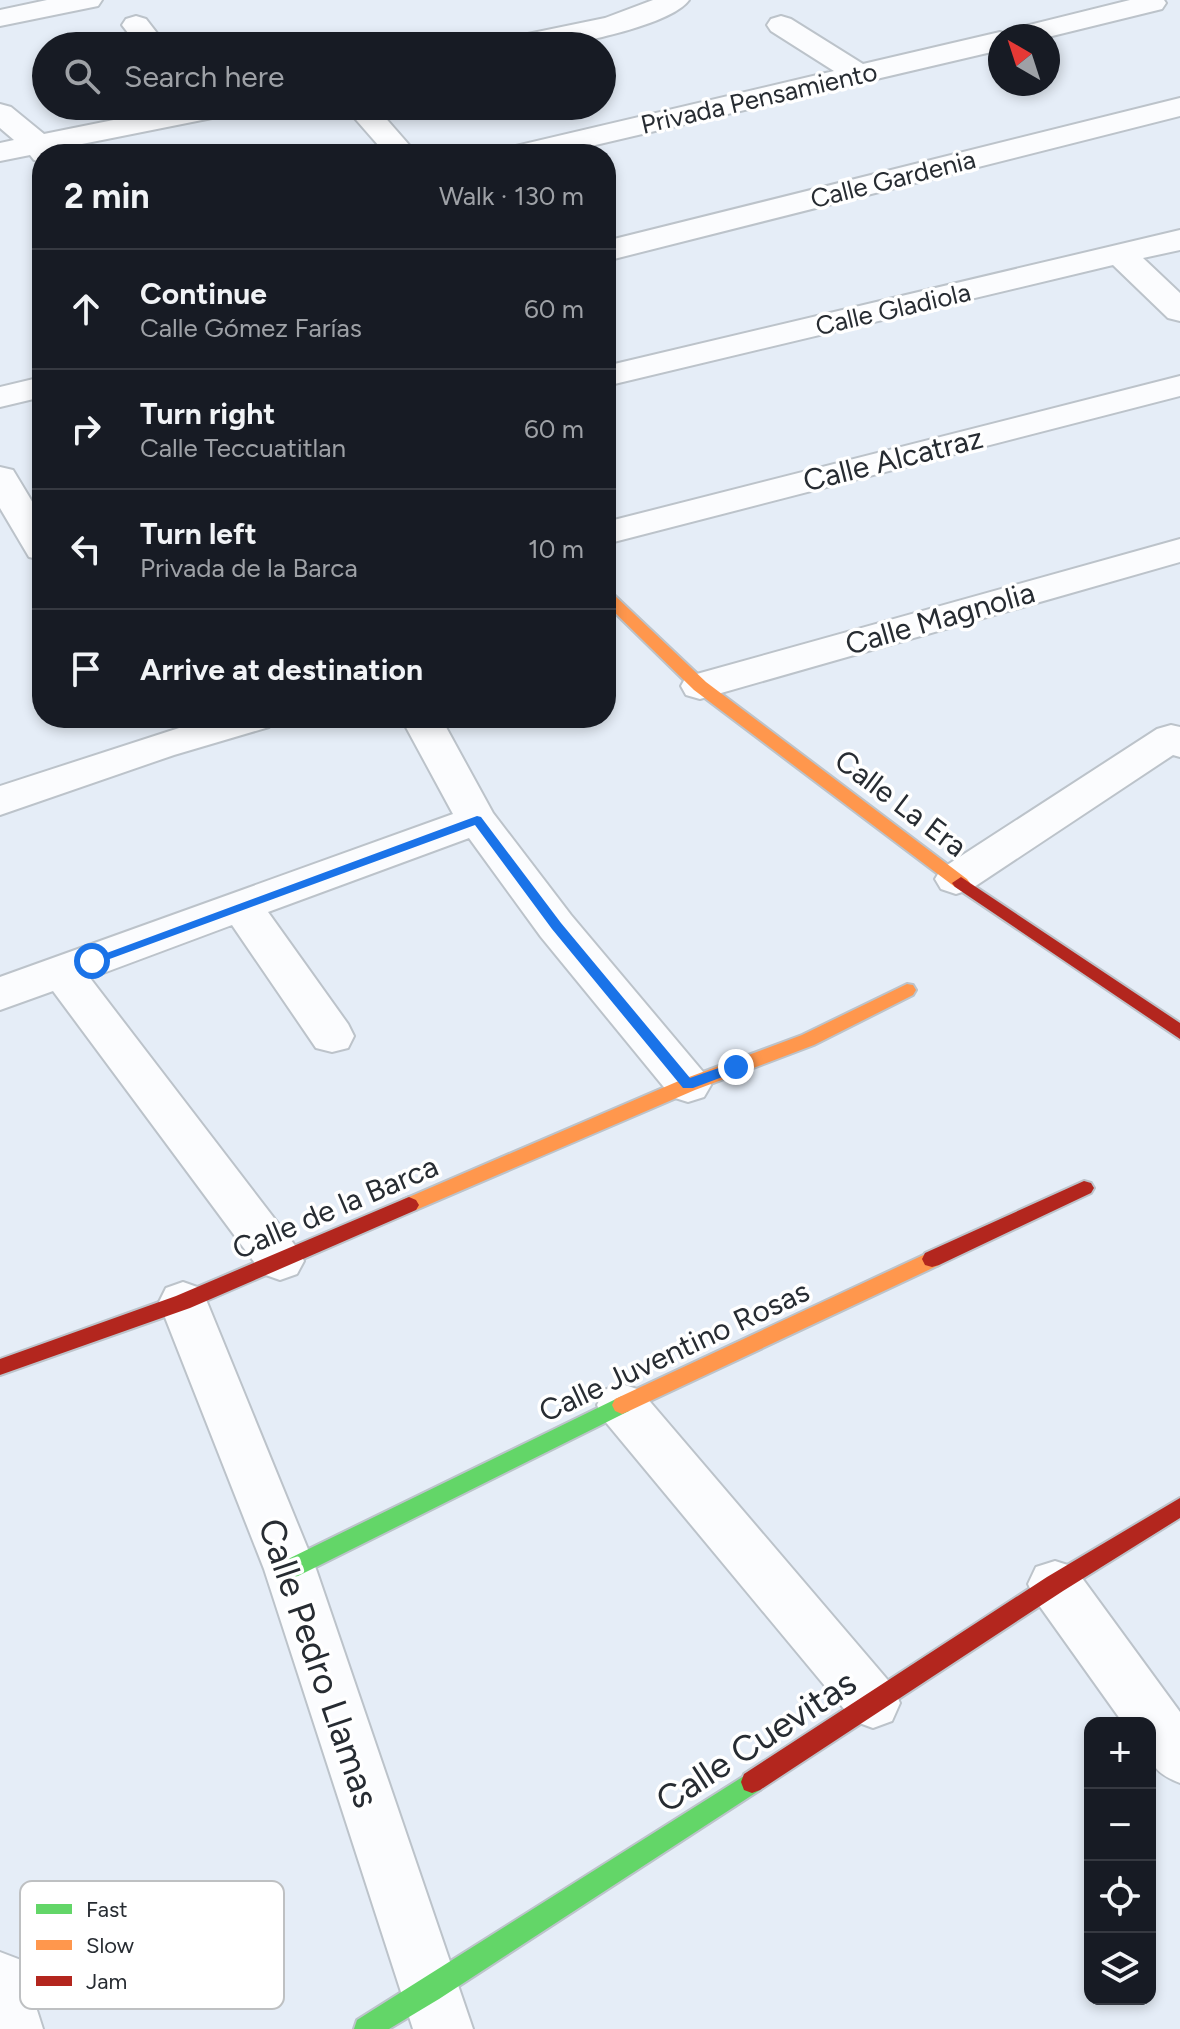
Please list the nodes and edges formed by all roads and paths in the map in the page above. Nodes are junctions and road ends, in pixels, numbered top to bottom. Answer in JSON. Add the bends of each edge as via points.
{"nodes":[{"id":1,"x":88,"y":0,"type":"edge"},
{"id":2,"x":675,"y":0,"type":"edge"},
{"id":3,"x":1152,"y":3,"type":"dead end"},
{"id":4,"x":1035,"y":5,"type":"dead end"},
{"id":5,"x":0,"y":18,"type":"edge"},
{"id":6,"x":1076,"y":22,"type":"junction"},
{"id":7,"x":781,"y":25,"type":"dead end"},
{"id":8,"x":1060,"y":26,"type":"edge"},
{"id":9,"x":572,"y":32,"type":"edge"},
{"id":10,"x":988,"y":44,"type":"edge"},
{"id":11,"x":860,"y":75,"type":"junction"},
{"id":12,"x":1180,"y":107,"type":"edge"},
{"id":13,"x":0,"y":113,"type":"edge"},
{"id":14,"x":161,"y":120,"type":"edge"},
{"id":15,"x":372,"y":120,"type":"edge"},
{"id":16,"x":36,"y":144,"type":"edge"},
{"id":17,"x":62,"y":144,"type":"edge"},
{"id":18,"x":393,"y":144,"type":"edge"},
{"id":19,"x":561,"y":144,"type":"edge"},
{"id":20,"x":32,"y":150,"type":"edge"},
{"id":21,"x":0,"y":152,"type":"edge"},
{"id":22,"x":1180,"y":240,"type":"edge"},
{"id":23,"x":616,"y":248,"type":"edge"},
{"id":24,"x":1122,"y":256,"type":"junction"},
{"id":25,"x":1180,"y":311,"type":"edge"},
{"id":26,"x":616,"y":374,"type":"edge"},
{"id":27,"x":1180,"y":386,"type":"edge"},
{"id":28,"x":32,"y":389,"type":"edge"},
{"id":29,"x":0,"y":397,"type":"edge"},
{"id":30,"x":0,"y":478,"type":"edge"},
{"id":31,"x":616,"y":530,"type":"edge"},
{"id":32,"x":32,"y":532,"type":"edge"},
{"id":33,"x":1180,"y":550,"type":"edge"},
{"id":34,"x":616,"y":605,"type":"edge"},
{"id":35,"x":700,"y":686,"type":"junction"},
{"id":36,"x":181,"y":728,"type":"edge"},
{"id":37,"x":426,"y":728,"type":"edge"},
{"id":38,"x":151,"y":732,"type":"edge"},
{"id":39,"x":1180,"y":744,"type":"edge"},
{"id":40,"x":0,"y":801,"type":"edge"},
{"id":41,"x":477,"y":820,"type":"junction"},
{"id":42,"x":956,"y":879,"type":"junction"},
{"id":43,"x":242,"y":908,"type":"junction"},
{"id":44,"x":62,"y":972,"type":"junction"},
{"id":45,"x":907,"y":990,"type":"dead end"},
{"id":46,"x":0,"y":994,"type":"edge"},
{"id":47,"x":1180,"y":1032,"type":"edge"},
{"id":48,"x":332,"y":1036,"type":"dead end"},
{"id":49,"x":688,"y":1085,"type":"junction"},
{"id":50,"x":1084,"y":1188,"type":"dead end"},
{"id":51,"x":280,"y":1261,"type":"junction"},
{"id":52,"x":183,"y":1302,"type":"junction"},
{"id":53,"x":0,"y":1367,"type":"edge"},
{"id":54,"x":622,"y":1405,"type":"junction"},
{"id":55,"x":1180,"y":1507,"type":"edge"},
{"id":56,"x":290,"y":1569,"type":"junction"},
{"id":57,"x":1055,"y":1584,"type":"junction"},
{"id":58,"x":873,"y":1703,"type":"junction"},
{"id":59,"x":1180,"y":1757,"type":"edge"},
{"id":60,"x":0,"y":1981,"type":"edge"},
{"id":61,"x":437,"y":2010,"type":"edge"},
{"id":62,"x":13,"y":2029,"type":"edge"},
{"id":63,"x":366,"y":2029,"type":"edge"}],
"edges":[{"from":1,"to":5,"type":"street"},
{"from":2,"to":9,"type":"street","via":[[658,10]]},
{"from":3,"to":6,"type":"street"},
{"from":4,"to":6,"type":"street"},
{"from":6,"to":8,"type":"street"},
{"from":7,"to":11,"type":"street"},
{"from":10,"to":11,"type":"street","name":"Privada Pensamiento"},
{"from":11,"to":19,"type":"street","name":"Privada Pensamiento"},
{"from":12,"to":23,"type":"street","name":"Calle Gardenia"},
{"from":13,"to":16,"type":"street"},
{"from":14,"to":17,"type":"street"},
{"from":15,"to":18,"type":"street"},
{"from":20,"to":21,"type":"street"},
{"from":22,"to":24,"type":"street","name":"Calle Gladiola"},
{"from":24,"to":25,"type":"street"},
{"from":24,"to":26,"type":"street","name":"Calle Gladiola"},
{"from":27,"to":31,"type":"street","name":"Calle Alcatraz"},
{"from":28,"to":29,"type":"street"},
{"from":30,"to":32,"type":"street"},
{"from":33,"to":35,"type":"street","name":"Calle Magnolia"},
{"from":34,"to":35,"type":"street","name":"Calle La Era"},
{"from":35,"to":42,"type":"street","name":"Calle La Era"},
{"from":36,"to":38,"type":"street"},
{"from":37,"to":41,"type":"street"},
{"from":38,"to":40,"type":"street"},
{"from":39,"to":42,"type":"street","via":[[1171,738]]},
{"from":41,"to":43,"type":"street"},
{"from":41,"to":49,"type":"street","via":[[556,926]]},
{"from":42,"to":47,"type":"street","name":"Calle La Era"},
{"from":43,"to":44,"type":"street"},
{"from":43,"to":48,"type":"street"},
{"from":44,"to":46,"type":"street"},
{"from":44,"to":51,"type":"street"},
{"from":45,"to":49,"type":"street","name":"Calle de la Barca","via":[[808,1040]]},
{"from":49,"to":51,"type":"street","name":"Calle de la Barca"},
{"from":50,"to":54,"type":"street","name":"Calle Juventino Rosas"},
{"from":51,"to":52,"type":"street","name":"Calle de la Barca"},
{"from":52,"to":53,"type":"street","name":"Calle de la Barca"},
{"from":52,"to":56,"type":"street","name":"Calle Pedro Llamas"},
{"from":54,"to":56,"type":"street","name":"Calle Juventino Rosas"},
{"from":54,"to":58,"type":"street"},
{"from":55,"to":57,"type":"street","name":"Calle Cuevitas"},
{"from":56,"to":61,"type":"street","name":"Calle Pedro Llamas"},
{"from":57,"to":58,"type":"street","name":"Calle Cuevitas"},
{"from":57,"to":59,"type":"street"},
{"from":58,"to":61,"type":"street","name":"Calle Cuevitas"},
{"from":60,"to":62,"type":"street"},
{"from":61,"to":63,"type":"street","name":"Calle Cuevitas"}]}
